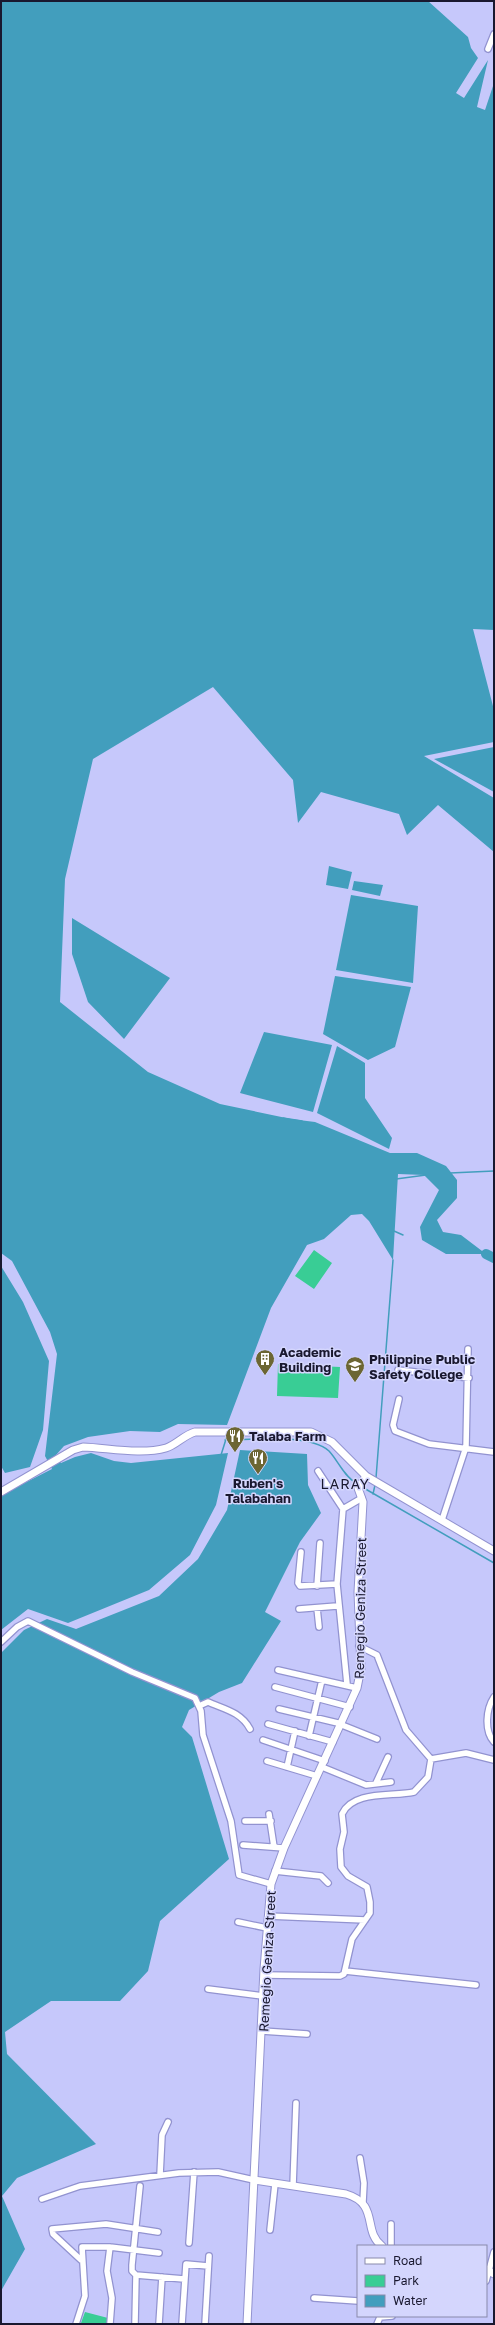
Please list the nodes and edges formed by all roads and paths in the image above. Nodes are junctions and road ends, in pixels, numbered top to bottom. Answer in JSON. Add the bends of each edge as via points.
{"nodes":[{"id":1,"x":494,"y":34,"type":"edge"},
{"id":2,"x":488,"y":50,"type":"dead end"},
{"id":3,"x":468,"y":1348,"type":"dead end"},
{"id":4,"x":398,"y":1370,"type":"dead end"},
{"id":5,"x":469,"y":1378,"type":"junction"},
{"id":6,"x":398,"y":1399,"type":"dead end"},
{"id":7,"x":466,"y":1447,"type":"junction"},
{"id":8,"x":494,"y":1452,"type":"edge"},
{"id":9,"x":318,"y":1471,"type":"dead end"},
{"id":10,"x":362,"y":1482,"type":"junction"},
{"id":11,"x":1,"y":1492,"type":"edge"},
{"id":12,"x":362,"y":1498,"type":"junction"},
{"id":13,"x":343,"y":1509,"type":"junction"},
{"id":14,"x":442,"y":1520,"type":"junction"},
{"id":15,"x":320,"y":1543,"type":"dead end"},
{"id":16,"x":494,"y":1551,"type":"edge"},
{"id":17,"x":301,"y":1552,"type":"dead end"},
{"id":18,"x":337,"y":1584,"type":"junction"},
{"id":19,"x":317,"y":1586,"type":"junction"},
{"id":20,"x":337,"y":1606,"type":"junction"},
{"id":21,"x":317,"y":1608,"type":"junction"},
{"id":22,"x":299,"y":1609,"type":"dead end"},
{"id":23,"x":319,"y":1627,"type":"dead end"},
{"id":24,"x":1,"y":1642,"type":"edge"},
{"id":25,"x":359,"y":1646,"type":"junction"},
{"id":26,"x":278,"y":1670,"type":"dead end"},
{"id":27,"x":322,"y":1680,"type":"junction"},
{"id":28,"x":347,"y":1684,"type":"junction"},
{"id":29,"x":275,"y":1687,"type":"dead end"},
{"id":30,"x":358,"y":1688,"type":"junction"},
{"id":31,"x":494,"y":1697,"type":"edge"},
{"id":32,"x":318,"y":1698,"type":"junction"},
{"id":33,"x":199,"y":1706,"type":"junction"},
{"id":34,"x":350,"y":1707,"type":"junction"},
{"id":35,"x":279,"y":1709,"type":"dead end"},
{"id":36,"x":313,"y":1716,"type":"junction"},
{"id":37,"x":268,"y":1724,"type":"dead end"},
{"id":38,"x":342,"y":1725,"type":"junction"},
{"id":39,"x":250,"y":1729,"type":"dead end"},
{"id":40,"x":295,"y":1731,"type":"junction"},
{"id":41,"x":309,"y":1736,"type":"junction"},
{"id":42,"x":377,"y":1739,"type":"dead end"},
{"id":43,"x":263,"y":1740,"type":"dead end"},
{"id":44,"x":333,"y":1742,"type":"junction"},
{"id":45,"x":494,"y":1742,"type":"edge"},
{"id":46,"x":291,"y":1749,"type":"junction"},
{"id":47,"x":388,"y":1757,"type":"dead end"},
{"id":48,"x":432,"y":1759,"type":"junction"},
{"id":49,"x":494,"y":1760,"type":"edge"},
{"id":50,"x":267,"y":1761,"type":"dead end"},
{"id":51,"x":323,"y":1764,"type":"junction"},
{"id":52,"x":287,"y":1767,"type":"junction"},
{"id":53,"x":317,"y":1776,"type":"junction"},
{"id":54,"x":391,"y":1782,"type":"dead end"},
{"id":55,"x":376,"y":1783,"type":"junction"},
{"id":56,"x":269,"y":1814,"type":"dead end"},
{"id":57,"x":245,"y":1821,"type":"dead end"},
{"id":58,"x":271,"y":1821,"type":"junction"},
{"id":59,"x":243,"y":1845,"type":"dead end"},
{"id":60,"x":274,"y":1847,"type":"junction"},
{"id":61,"x":284,"y":1848,"type":"junction"},
{"id":62,"x":275,"y":1871,"type":"junction"},
{"id":63,"x":328,"y":1882,"type":"dead end"},
{"id":64,"x":271,"y":1884,"type":"junction"},
{"id":65,"x":268,"y":1916,"type":"junction"},
{"id":66,"x":365,"y":1920,"type":"junction"},
{"id":67,"x":238,"y":1922,"type":"dead end"},
{"id":68,"x":267,"y":1928,"type":"junction"},
{"id":69,"x":345,"y":1971,"type":"junction"},
{"id":70,"x":264,"y":1975,"type":"junction"},
{"id":71,"x":476,"y":1985,"type":"dead end"},
{"id":72,"x":208,"y":1989,"type":"dead end"},
{"id":73,"x":263,"y":1996,"type":"junction"},
{"id":74,"x":262,"y":2031,"type":"junction"},
{"id":75,"x":307,"y":2034,"type":"dead end"},
{"id":76,"x":296,"y":2103,"type":"dead end"},
{"id":77,"x":168,"y":2122,"type":"dead end"},
{"id":78,"x":360,"y":2158,"type":"dead end"},
{"id":79,"x":194,"y":2172,"type":"junction"},
{"id":80,"x":160,"y":2175,"type":"junction"},
{"id":81,"x":254,"y":2180,"type":"junction"},
{"id":82,"x":275,"y":2184,"type":"junction"},
{"id":83,"x":140,"y":2186,"type":"dead end"},
{"id":84,"x":293,"y":2186,"type":"junction"},
{"id":85,"x":42,"y":2199,"type":"dead end"},
{"id":86,"x":362,"y":2202,"type":"junction"},
{"id":87,"x":391,"y":2224,"type":"dead end"},
{"id":88,"x":135,"y":2229,"type":"junction"},
{"id":89,"x":270,"y":2230,"type":"dead end"},
{"id":90,"x":158,"y":2232,"type":"dead end"},
{"id":91,"x":188,"y":2243,"type":"dead end"},
{"id":92,"x":381,"y":2245,"type":"edge"},
{"id":93,"x":391,"y":2245,"type":"edge"},
{"id":94,"x":82,"y":2247,"type":"junction"},
{"id":95,"x":110,"y":2247,"type":"junction"},
{"id":96,"x":68,"y":2248,"type":"junction"},
{"id":97,"x":133,"y":2251,"type":"junction"},
{"id":98,"x":494,"y":2252,"type":"edge"},
{"id":99,"x":159,"y":2253,"type":"dead end"},
{"id":100,"x":209,"y":2256,"type":"dead end"},
{"id":101,"x":81,"y":2260,"type":"junction"},
{"id":102,"x":208,"y":2266,"type":"junction"},
{"id":103,"x":490,"y":2271,"type":"edge"},
{"id":104,"x":136,"y":2275,"type":"junction"},
{"id":105,"x":162,"y":2277,"type":"junction"},
{"id":106,"x":184,"y":2279,"type":"junction"},
{"id":107,"x":314,"y":2298,"type":"dead end"},
{"id":108,"x":357,"y":2301,"type":"edge"},
{"id":109,"x":76,"y":2324,"type":"edge"},
{"id":110,"x":110,"y":2324,"type":"edge"},
{"id":111,"x":135,"y":2324,"type":"edge"},
{"id":112,"x":159,"y":2324,"type":"edge"},
{"id":113,"x":182,"y":2324,"type":"edge"},
{"id":114,"x":205,"y":2324,"type":"edge"},
{"id":115,"x":247,"y":2324,"type":"edge"}],
"edges":[{"from":1,"to":2,"type":"street"},
{"from":3,"to":5,"type":"street"},
{"from":4,"to":5,"type":"street"},
{"from":5,"to":7,"type":"street"},
{"from":6,"to":7,"type":"street","via":[[393,1425],[395,1431],[429,1444]]},
{"from":7,"to":8,"type":"street"},
{"from":7,"to":14,"type":"street"},
{"from":9,"to":13,"type":"street"},
{"from":10,"to":11,"type":"street","via":[[332,1442],[304,1431],[195,1432],[179,1438],[168,1447],[154,1450],[83,1447],[72,1450]]},
{"from":10,"to":12,"type":"street","name":"Remegio Geniza Street"},
{"from":10,"to":14,"type":"street"},
{"from":12,"to":13,"type":"street"},
{"from":12,"to":25,"type":"street","name":"Remegio Geniza Street","via":[[358,1592]]},
{"from":13,"to":18,"type":"street"},
{"from":14,"to":16,"type":"street"},
{"from":15,"to":19,"type":"street"},
{"from":17,"to":19,"type":"street","via":[[299,1585]]},
{"from":18,"to":19,"type":"street"},
{"from":18,"to":20,"type":"street"},
{"from":20,"to":21,"type":"street"},
{"from":20,"to":28,"type":"street"},
{"from":21,"to":22,"type":"street"},
{"from":21,"to":23,"type":"street"},
{"from":24,"to":33,"type":"street","via":[[17,1627],[28,1621],[132,1672],[195,1698]]},
{"from":25,"to":30,"type":"street","name":"Remegio Geniza Street","via":[[361,1668]]},
{"from":25,"to":48,"type":"street","via":[[377,1655],[406,1730]]},
{"from":26,"to":27,"type":"street"},
{"from":27,"to":28,"type":"street"},
{"from":27,"to":32,"type":"street"},
{"from":28,"to":30,"type":"street"},
{"from":29,"to":32,"type":"street"},
{"from":30,"to":34,"type":"street","name":"Remegio Geniza Street"},
{"from":31,"to":45,"type":"street","via":[[489,1705],[487,1728]]},
{"from":32,"to":34,"type":"street"},
{"from":32,"to":36,"type":"street"},
{"from":33,"to":39,"type":"street","via":[[208,1702],[230,1710],[238,1714]]},
{"from":33,"to":64,"type":"street","via":[[203,1735],[231,1821],[239,1875]]},
{"from":34,"to":38,"type":"street","name":"Remegio Geniza Street"},
{"from":35,"to":36,"type":"street"},
{"from":36,"to":38,"type":"street"},
{"from":36,"to":41,"type":"street"},
{"from":37,"to":40,"type":"street"},
{"from":38,"to":42,"type":"street"},
{"from":38,"to":44,"type":"street","name":"Remegio Geniza Street"},
{"from":40,"to":41,"type":"street"},
{"from":40,"to":46,"type":"street"},
{"from":41,"to":44,"type":"street"},
{"from":43,"to":46,"type":"street"},
{"from":44,"to":51,"type":"street","name":"Remegio Geniza Street"},
{"from":46,"to":51,"type":"street"},
{"from":46,"to":52,"type":"street"},
{"from":47,"to":55,"type":"street"},
{"from":48,"to":49,"type":"street","via":[[466,1754]]},
{"from":48,"to":66,"type":"street","via":[[428,1777],[414,1792],[376,1795],[350,1804],[342,1814],[344,1832],[340,1849],[341,1867],[348,1876],[368,1890],[370,1908]]},
{"from":50,"to":52,"type":"street"},
{"from":51,"to":53,"type":"street","name":"Remegio Geniza Street"},
{"from":51,"to":55,"type":"street","via":[[366,1785],[372,1786]]},
{"from":52,"to":53,"type":"street"},
{"from":53,"to":61,"type":"street","name":"Remegio Geniza Street"},
{"from":54,"to":55,"type":"street"},
{"from":56,"to":58,"type":"street"},
{"from":57,"to":58,"type":"street"},
{"from":58,"to":60,"type":"street"},
{"from":59,"to":60,"type":"street"},
{"from":60,"to":61,"type":"street"},
{"from":61,"to":62,"type":"street","name":"Remegio Geniza Street"},
{"from":62,"to":63,"type":"street","via":[[320,1876]]},
{"from":62,"to":64,"type":"street","name":"Remegio Geniza Street"},
{"from":64,"to":65,"type":"street","name":"Remegio Geniza Street"},
{"from":65,"to":66,"type":"street"},
{"from":65,"to":68,"type":"street","name":"Remegio Geniza Street"},
{"from":66,"to":69,"type":"street","via":[[352,1940]]},
{"from":67,"to":68,"type":"street"},
{"from":68,"to":70,"type":"street","name":"Remegio Geniza Street"},
{"from":69,"to":70,"type":"street","via":[[340,1976]]},
{"from":69,"to":71,"type":"street"},
{"from":70,"to":73,"type":"street","name":"Remegio Geniza Street"},
{"from":72,"to":73,"type":"street"},
{"from":73,"to":74,"type":"street","name":"Remegio Geniza Street"},
{"from":74,"to":75,"type":"street"},
{"from":74,"to":81,"type":"street","name":"Remegio Geniza Street"},
{"from":76,"to":84,"type":"street"},
{"from":77,"to":80,"type":"street","via":[[162,2135]]},
{"from":78,"to":86,"type":"street","via":[[364,2183]]},
{"from":79,"to":80,"type":"street"},
{"from":79,"to":81,"type":"street","via":[[218,2172]]},
{"from":79,"to":91,"type":"street"},
{"from":80,"to":85,"type":"street","via":[[80,2186]]},
{"from":81,"to":82,"type":"street"},
{"from":81,"to":115,"type":"street","name":"Remegio Geniza Street"},
{"from":82,"to":84,"type":"street"},
{"from":82,"to":89,"type":"street"},
{"from":83,"to":88,"type":"street"},
{"from":84,"to":86,"type":"street","via":[[346,2194]]},
{"from":86,"to":92,"type":"street","via":[[377,2241]]},
{"from":87,"to":93,"type":"street"},
{"from":88,"to":90,"type":"street"},
{"from":88,"to":96,"type":"street","via":[[106,2224],[52,2229],[53,2234]]},
{"from":88,"to":97,"type":"street"},
{"from":94,"to":95,"type":"street"},
{"from":94,"to":96,"type":"street"},
{"from":94,"to":101,"type":"street"},
{"from":95,"to":97,"type":"street"},
{"from":95,"to":110,"type":"street","via":[[106,2271],[112,2298]]},
{"from":96,"to":101,"type":"street"},
{"from":97,"to":99,"type":"street"},
{"from":97,"to":104,"type":"street","via":[[132,2271]]},
{"from":98,"to":103,"type":"street"},
{"from":100,"to":102,"type":"street"},
{"from":101,"to":109,"type":"street","via":[[85,2296]]},
{"from":102,"to":106,"type":"street","via":[[186,2264]]},
{"from":102,"to":114,"type":"street"},
{"from":104,"to":105,"type":"street"},
{"from":104,"to":111,"type":"street"},
{"from":105,"to":106,"type":"street"},
{"from":105,"to":112,"type":"street"},
{"from":106,"to":113,"type":"street"},
{"from":107,"to":108,"type":"street"}]}
